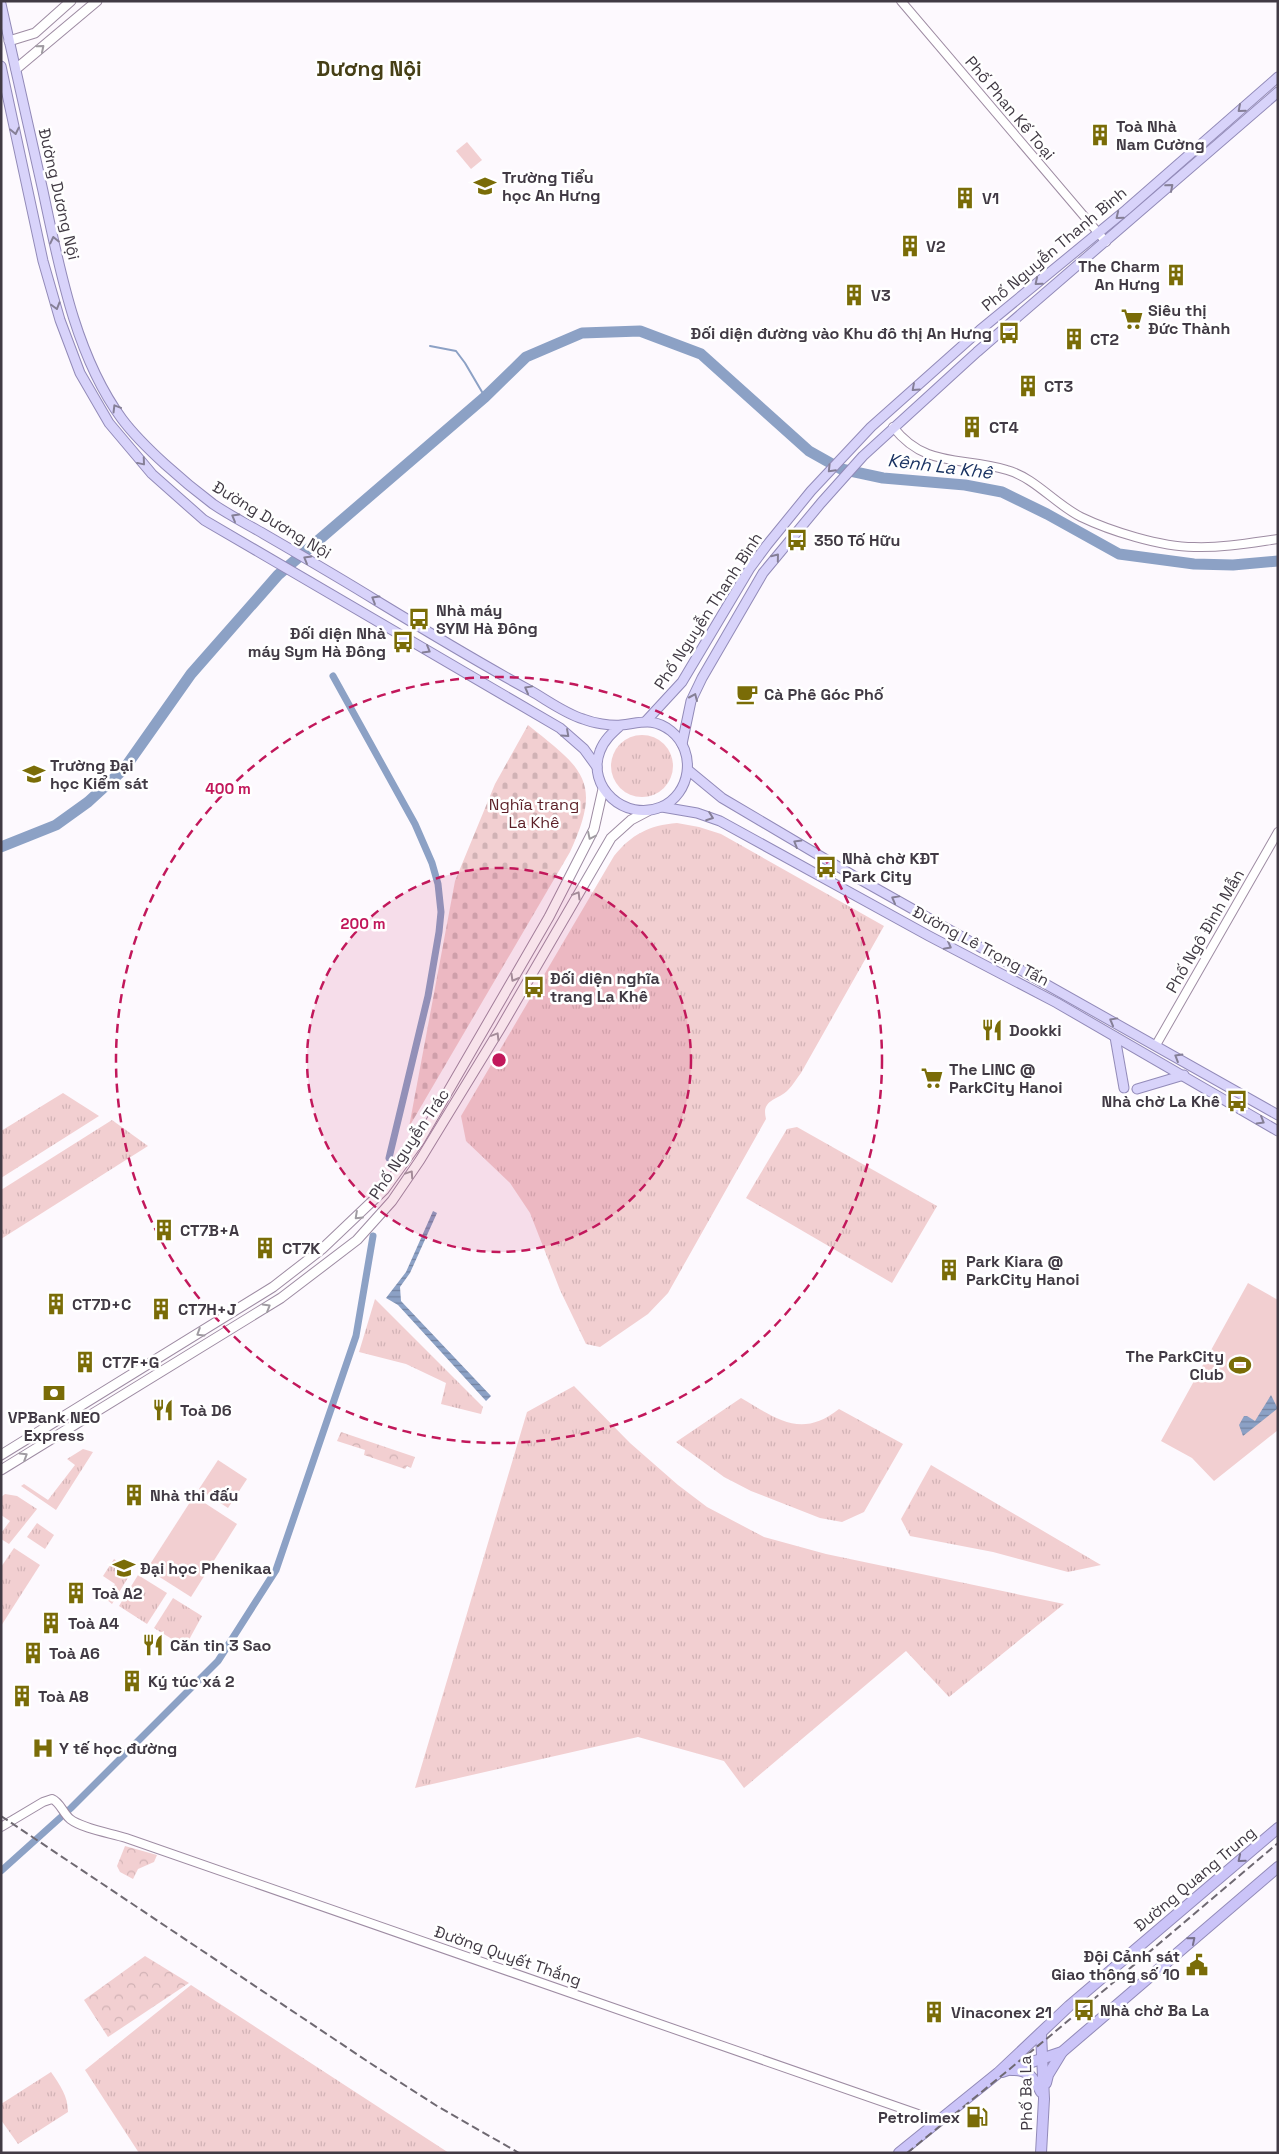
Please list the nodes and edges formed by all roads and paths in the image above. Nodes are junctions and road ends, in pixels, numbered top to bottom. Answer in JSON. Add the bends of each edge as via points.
{"nodes":[{"id":1,"x":72,"y":1,"type":"edge"},
{"id":2,"x":97,"y":1,"type":"edge"},
{"id":3,"x":901,"y":1,"type":"edge"},
{"id":4,"x":1,"y":4,"type":"edge"},
{"id":5,"x":56,"y":15,"type":"junction"},
{"id":6,"x":66,"y":27,"type":"junction"},
{"id":7,"x":9,"y":41,"type":"junction"},
{"id":8,"x":1,"y":66,"type":"edge"},
{"id":9,"x":16,"y":69,"type":"junction"},
{"id":10,"x":1278,"y":77,"type":"edge"},
{"id":11,"x":1278,"y":92,"type":"edge"},
{"id":12,"x":1099,"y":232,"type":"junction"},
{"id":13,"x":1106,"y":242,"type":"junction"},
{"id":14,"x":58,"y":258,"type":"junction"},
{"id":15,"x":43,"y":261,"type":"junction"},
{"id":16,"x":893,"y":426,"type":"junction"},
{"id":17,"x":1278,"y":539,"type":"edge"},
{"id":18,"x":476,"y":661,"type":"junction"},
{"id":19,"x":469,"y":674,"type":"junction"},
{"id":20,"x":646,"y":721,"type":"junction"},
{"id":21,"x":621,"y":726,"type":"junction"},
{"id":22,"x":682,"y":744,"type":"junction"},
{"id":23,"x":597,"y":767,"type":"junction"},
{"id":24,"x":688,"y":770,"type":"junction"},
{"id":25,"x":603,"y":789,"type":"junction"},
{"id":26,"x":662,"y":807,"type":"junction"},
{"id":27,"x":648,"y":811,"type":"junction"},
{"id":28,"x":1278,"y":832,"type":"edge"},
{"id":29,"x":549,"y":917,"type":"junction"},
{"id":30,"x":560,"y":923,"type":"junction"},
{"id":31,"x":1115,"y":1037,"type":"junction"},
{"id":32,"x":1156,"y":1045,"type":"junction"},
{"id":33,"x":1184,"y":1075,"type":"junction"},
{"id":34,"x":1124,"y":1088,"type":"dead end"},
{"id":35,"x":1137,"y":1090,"type":"dead end"},
{"id":36,"x":1278,"y":1115,"type":"edge"},
{"id":37,"x":1278,"y":1131,"type":"edge"},
{"id":38,"x":112,"y":1386,"type":"junction"},
{"id":39,"x":119,"y":1397,"type":"junction"},
{"id":40,"x":1,"y":1454,"type":"edge"},
{"id":41,"x":1,"y":1470,"type":"edge"},
{"id":42,"x":1,"y":1827,"type":"edge"},
{"id":43,"x":1278,"y":1828,"type":"edge"},
{"id":44,"x":1278,"y":1867,"type":"edge"},
{"id":45,"x":1041,"y":2033,"type":"junction"},
{"id":46,"x":1062,"y":2052,"type":"junction"},
{"id":47,"x":1041,"y":2058,"type":"junction"},
{"id":48,"x":998,"y":2073,"type":"junction"},
{"id":49,"x":1044,"y":2099,"type":"junction"},
{"id":50,"x":958,"y":2105,"type":"junction"},
{"id":51,"x":966,"y":2114,"type":"dead end"},
{"id":52,"x":938,"y":2121,"type":"junction"},
{"id":53,"x":899,"y":2153,"type":"edge"},
{"id":54,"x":1041,"y":2153,"type":"edge"}],
"edges":[{"from":1,"to":5,"type":"main road"},
{"from":2,"to":6,"type":"main road"},
{"from":3,"to":12,"type":"street","name":"Phố Phan Kế Toại"},
{"from":4,"to":7,"type":"main road","name":"Đường Dương Nội"},
{"from":5,"to":6,"type":"main road"},
{"from":5,"to":7,"type":"main road","via":[[35,32]]},
{"from":9,"to":6,"type":"main road","one_way":true},
{"from":7,"to":9,"type":"main road","name":"Đường Dương Nội"},
{"from":8,"to":15,"type":"main road","name":"Đường Dương Nội","one_way":true},
{"from":14,"to":9,"type":"main road","name":"Đường Dương Nội","one_way":true},
{"from":10,"to":12,"type":"main road","name":"Phố Nguyễn Thanh Bình","one_way":true},
{"from":13,"to":11,"type":"main road","name":"Phố Nguyễn Thanh Bình","one_way":true},
{"from":12,"to":13,"type":"street","name":"Phố Phan Kế Toại"},
{"from":12,"to":20,"type":"main road","name":"Phố Nguyễn Thanh Bình","one_way":true,"via":[[973,336],[872,427],[811,491],[750,568],[682,682]]},
{"from":13,"to":16,"type":"main road","name":"Phố Nguyễn Thanh Bình"},
{"from":14,"to":15,"type":"main road"},
{"from":18,"to":14,"type":"main road","name":"Đường Dương Nội","one_way":true,"via":[[214,504],[154,454],[122,419],[100,381],[77,328]]},
{"from":15,"to":19,"type":"main road","name":"Đường Dương Nội","one_way":true,"via":[[80,373],[109,423],[152,474],[204,520]]},
{"from":16,"to":17,"type":"street","via":[[914,449],[948,460],[1021,475],[1080,516],[1133,535],[1194,548]]},
{"from":22,"to":16,"type":"main road","name":"Phố Nguyễn Thanh Bình","one_way":true,"via":[[691,701],[763,574],[826,497]]},
{"from":18,"to":19,"type":"main road"},
{"from":21,"to":18,"type":"main road","name":"Đường Dương Nội","one_way":true,"via":[[583,720]]},
{"from":19,"to":23,"type":"main road","name":"Đường Dương Nội","one_way":true,"via":[[560,728],[584,749]]},
{"from":20,"to":21,"type":"main road"},
{"from":20,"to":22,"type":"main road","via":[[670,730]]},
{"from":21,"to":23,"type":"main road","via":[[605,740]]},
{"from":22,"to":24,"type":"main road"},
{"from":23,"to":25,"type":"main road"},
{"from":24,"to":26,"type":"main road","via":[[680,791]]},
{"from":32,"to":24,"type":"main road","name":"Đường Lê Trọng Tấn","one_way":true,"via":[[854,876],[722,798]]},
{"from":25,"to":27,"type":"main road","via":[[622,806]]},
{"from":25,"to":29,"type":"main road","name":"Phố Nguyễn Trác","one_way":true,"via":[[594,829]]},
{"from":26,"to":27,"type":"main road"},
{"from":26,"to":31,"type":"main road","name":"Đường Lê Trọng Tấn","one_way":true,"via":[[697,812],[720,820]]},
{"from":30,"to":27,"type":"main road","name":"Phố Nguyễn Trác","one_way":true,"via":[[611,838],[631,820]]},
{"from":28,"to":32,"type":"street","name":"Phố Ngô Đình Mẫn"},
{"from":29,"to":30,"type":"main road"},
{"from":29,"to":38,"type":"main road","name":"Phố Nguyễn Trác","one_way":true,"via":[[420,1140],[384,1190],[322,1249],[274,1287]]},
{"from":39,"to":30,"type":"main road","name":"Phố Nguyễn Trác","one_way":true,"via":[[282,1298],[357,1240],[392,1201],[420,1160]]},
{"from":31,"to":33,"type":"main road","name":"Đường Lê Trọng Tấn"},
{"from":31,"to":34,"type":"main road"},
{"from":36,"to":32,"type":"main road","name":"Đường Lê Trọng Tấn","one_way":true},
{"from":33,"to":35,"type":"main road"},
{"from":33,"to":37,"type":"main road","name":"Đường Lê Trọng Tấn","one_way":true},
{"from":38,"to":39,"type":"main road"},
{"from":38,"to":40,"type":"main road","name":"Phố Nguyễn Trác"},
{"from":41,"to":39,"type":"main road","name":"Phố Nguyễn Trác","one_way":true},
{"from":42,"to":52,"type":"street","name":"Đường Quyết Thắng","via":[[48,1800],[56,1800],[68,1817],[78,1824]]},
{"from":43,"to":45,"type":"highway","name":"Đường Quang Trung","one_way":true},
{"from":46,"to":44,"type":"highway","name":"Đường Quang Trung","one_way":true},
{"from":45,"to":47,"type":"highway","name":"Phố Ba La"},
{"from":45,"to":48,"type":"highway","name":"Đường Quang Trung"},
{"from":46,"to":47,"type":"highway","name":"Đường Quang Trung"},
{"from":46,"to":49,"type":"highway","via":[[1048,2075]]},
{"from":47,"to":48,"type":"highway","name":"Đường Quang Trung"},
{"from":47,"to":49,"type":"highway","name":"Phố Ba La"},
{"from":48,"to":49,"type":"highway","via":[[1020,2069],[1036,2082]]},
{"from":48,"to":50,"type":"highway","name":"Đường Quang Trung"},
{"from":49,"to":54,"type":"highway","name":"Phố Ba La"},
{"from":50,"to":51,"type":"highway"},
{"from":50,"to":52,"type":"highway","name":"Đường Quang Trung"},
{"from":52,"to":53,"type":"highway","name":"Đường Quang Trung"}]}
